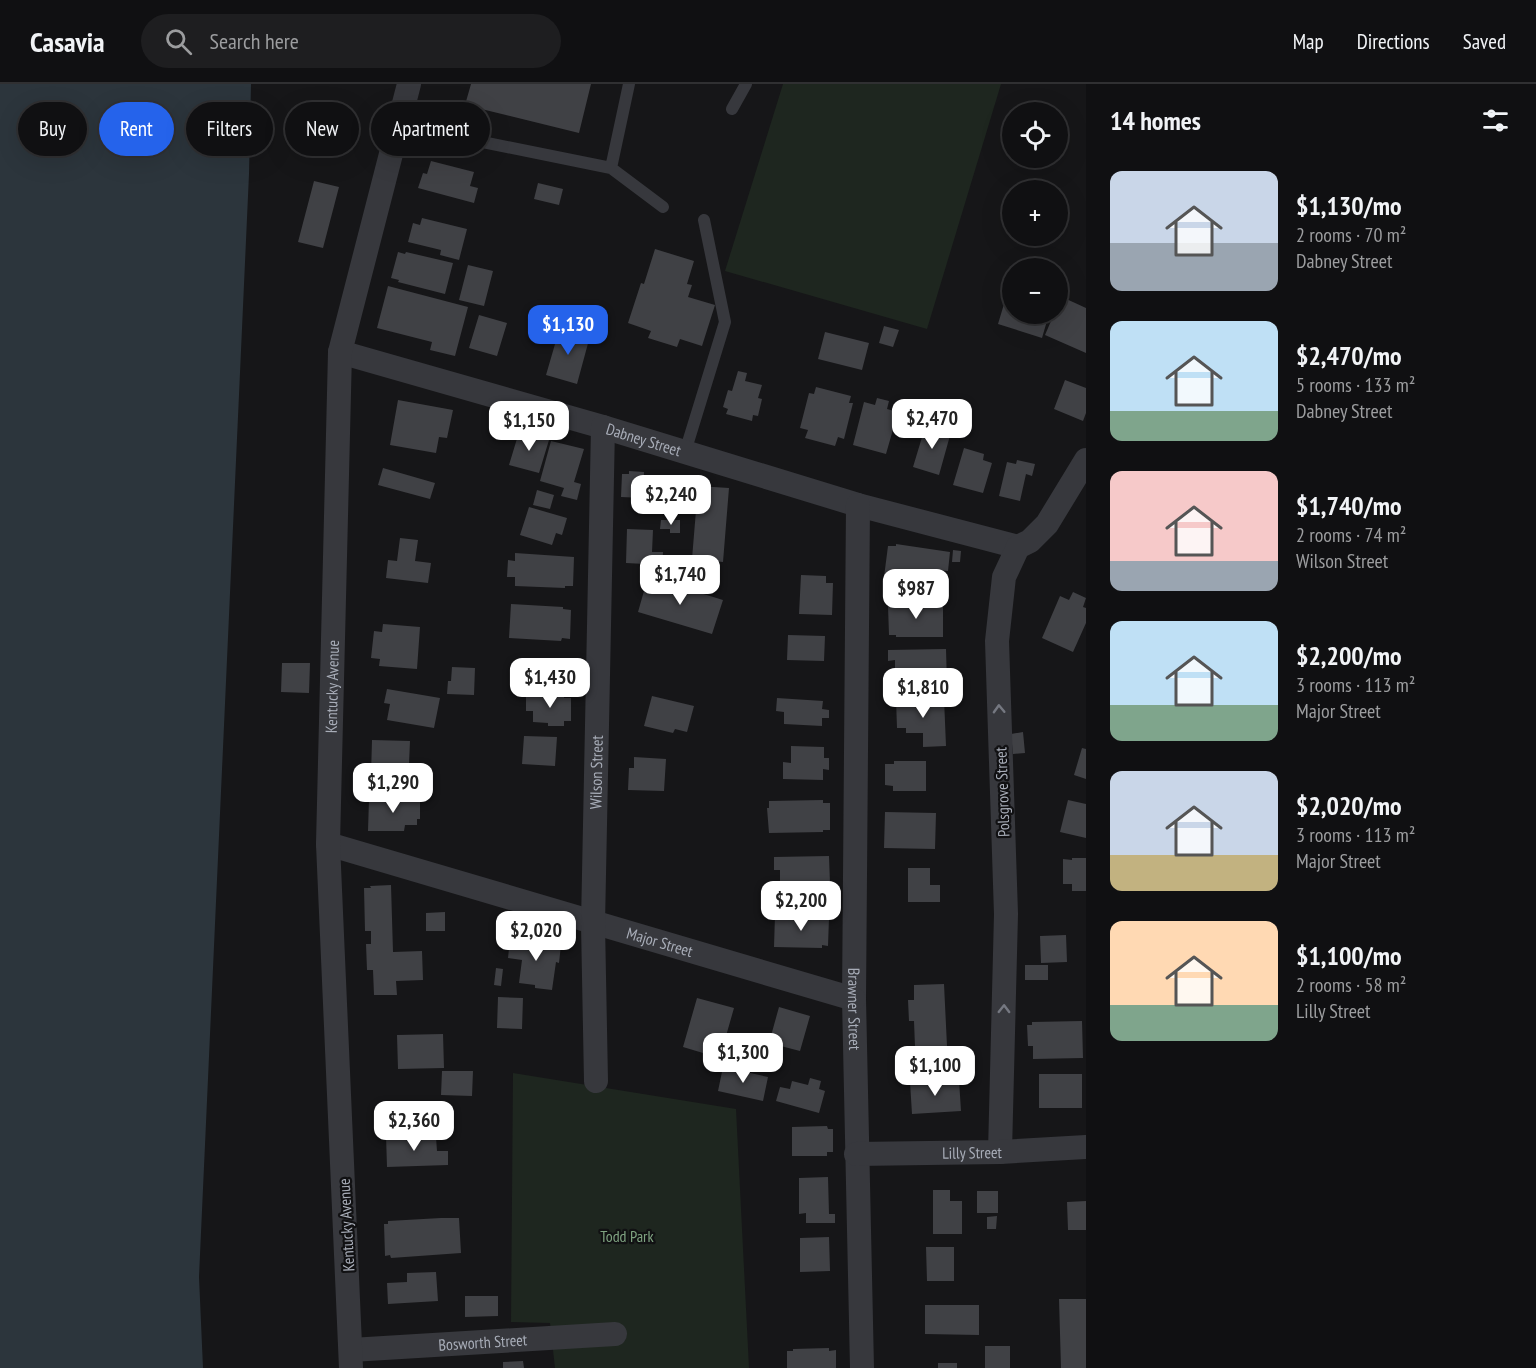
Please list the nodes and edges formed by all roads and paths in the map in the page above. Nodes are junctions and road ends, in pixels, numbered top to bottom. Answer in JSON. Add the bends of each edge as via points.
{"nodes":[{"id":1,"x":409,"y":84,"type":"edge"},
{"id":2,"x":629,"y":84,"type":"edge"},
{"id":3,"x":746,"y":84,"type":"edge"},
{"id":4,"x":405,"y":102,"type":"edge"},
{"id":5,"x":732,"y":109,"type":"dead end"},
{"id":6,"x":490,"y":143,"type":"edge"},
{"id":7,"x":391,"y":156,"type":"edge"},
{"id":8,"x":612,"y":168,"type":"junction"},
{"id":9,"x":663,"y":207,"type":"dead end"},
{"id":10,"x":704,"y":220,"type":"dead end"},
{"id":11,"x":340,"y":352,"type":"junction"},
{"id":12,"x":603,"y":427,"type":"junction"},
{"id":13,"x":685,"y":452,"type":"junction"},
{"id":14,"x":1086,"y":460,"type":"edge"},
{"id":15,"x":858,"y":505,"type":"junction"},
{"id":16,"x":1018,"y":547,"type":"junction"},
{"id":17,"x":328,"y":844,"type":"junction"},
{"id":18,"x":593,"y":924,"type":"junction"},
{"id":19,"x":854,"y":999,"type":"junction"},
{"id":20,"x":596,"y":1081,"type":"dead end"},
{"id":21,"x":1086,"y":1147,"type":"edge"},
{"id":22,"x":1000,"y":1152,"type":"junction"},
{"id":23,"x":856,"y":1154,"type":"junction"},
{"id":24,"x":615,"y":1334,"type":"dead end"},
{"id":25,"x":351,"y":1359,"type":"edge"},
{"id":26,"x":861,"y":1368,"type":"edge"}],
"edges":[{"from":1,"to":4,"type":"street","name":"Kentucky Avenue"},
{"from":2,"to":8,"type":"lane"},
{"from":3,"to":5,"type":"lane"},
{"from":6,"to":8,"type":"lane"},
{"from":7,"to":11,"type":"street","name":"Kentucky Avenue"},
{"from":8,"to":9,"type":"lane"},
{"from":10,"to":13,"type":"lane","via":[[725,322]]},
{"from":11,"to":12,"type":"street","name":"Dabney Street"},
{"from":11,"to":17,"type":"street","name":"Kentucky Avenue"},
{"from":12,"to":13,"type":"street","name":"Dabney Street"},
{"from":12,"to":18,"type":"street","name":"Wilson Street"},
{"from":13,"to":15,"type":"street","name":"Dabney Street"},
{"from":14,"to":16,"type":"street","name":"Polsgrove Street","via":[[1047,524]]},
{"from":15,"to":16,"type":"street","name":"Dabney Street"},
{"from":15,"to":19,"type":"street","name":"Brawner Street"},
{"from":22,"to":16,"type":"street","name":"Polsgrove Street","one_way":true,"via":[[1006,914],[997,641],[1004,577]]},
{"from":17,"to":18,"type":"street","name":"Major Street"},
{"from":17,"to":25,"type":"street","name":"Kentucky Avenue"},
{"from":18,"to":19,"type":"street","name":"Major Street"},
{"from":18,"to":20,"type":"street","name":"Wilson Street"},
{"from":19,"to":23,"type":"street","name":"Brawner Street"},
{"from":21,"to":22,"type":"street","name":"Lilly Street"},
{"from":22,"to":23,"type":"street","name":"Lilly Street"},
{"from":23,"to":26,"type":"street","name":"Brawner Street"},
{"from":24,"to":25,"type":"street","name":"Bosworth Street"}]}
